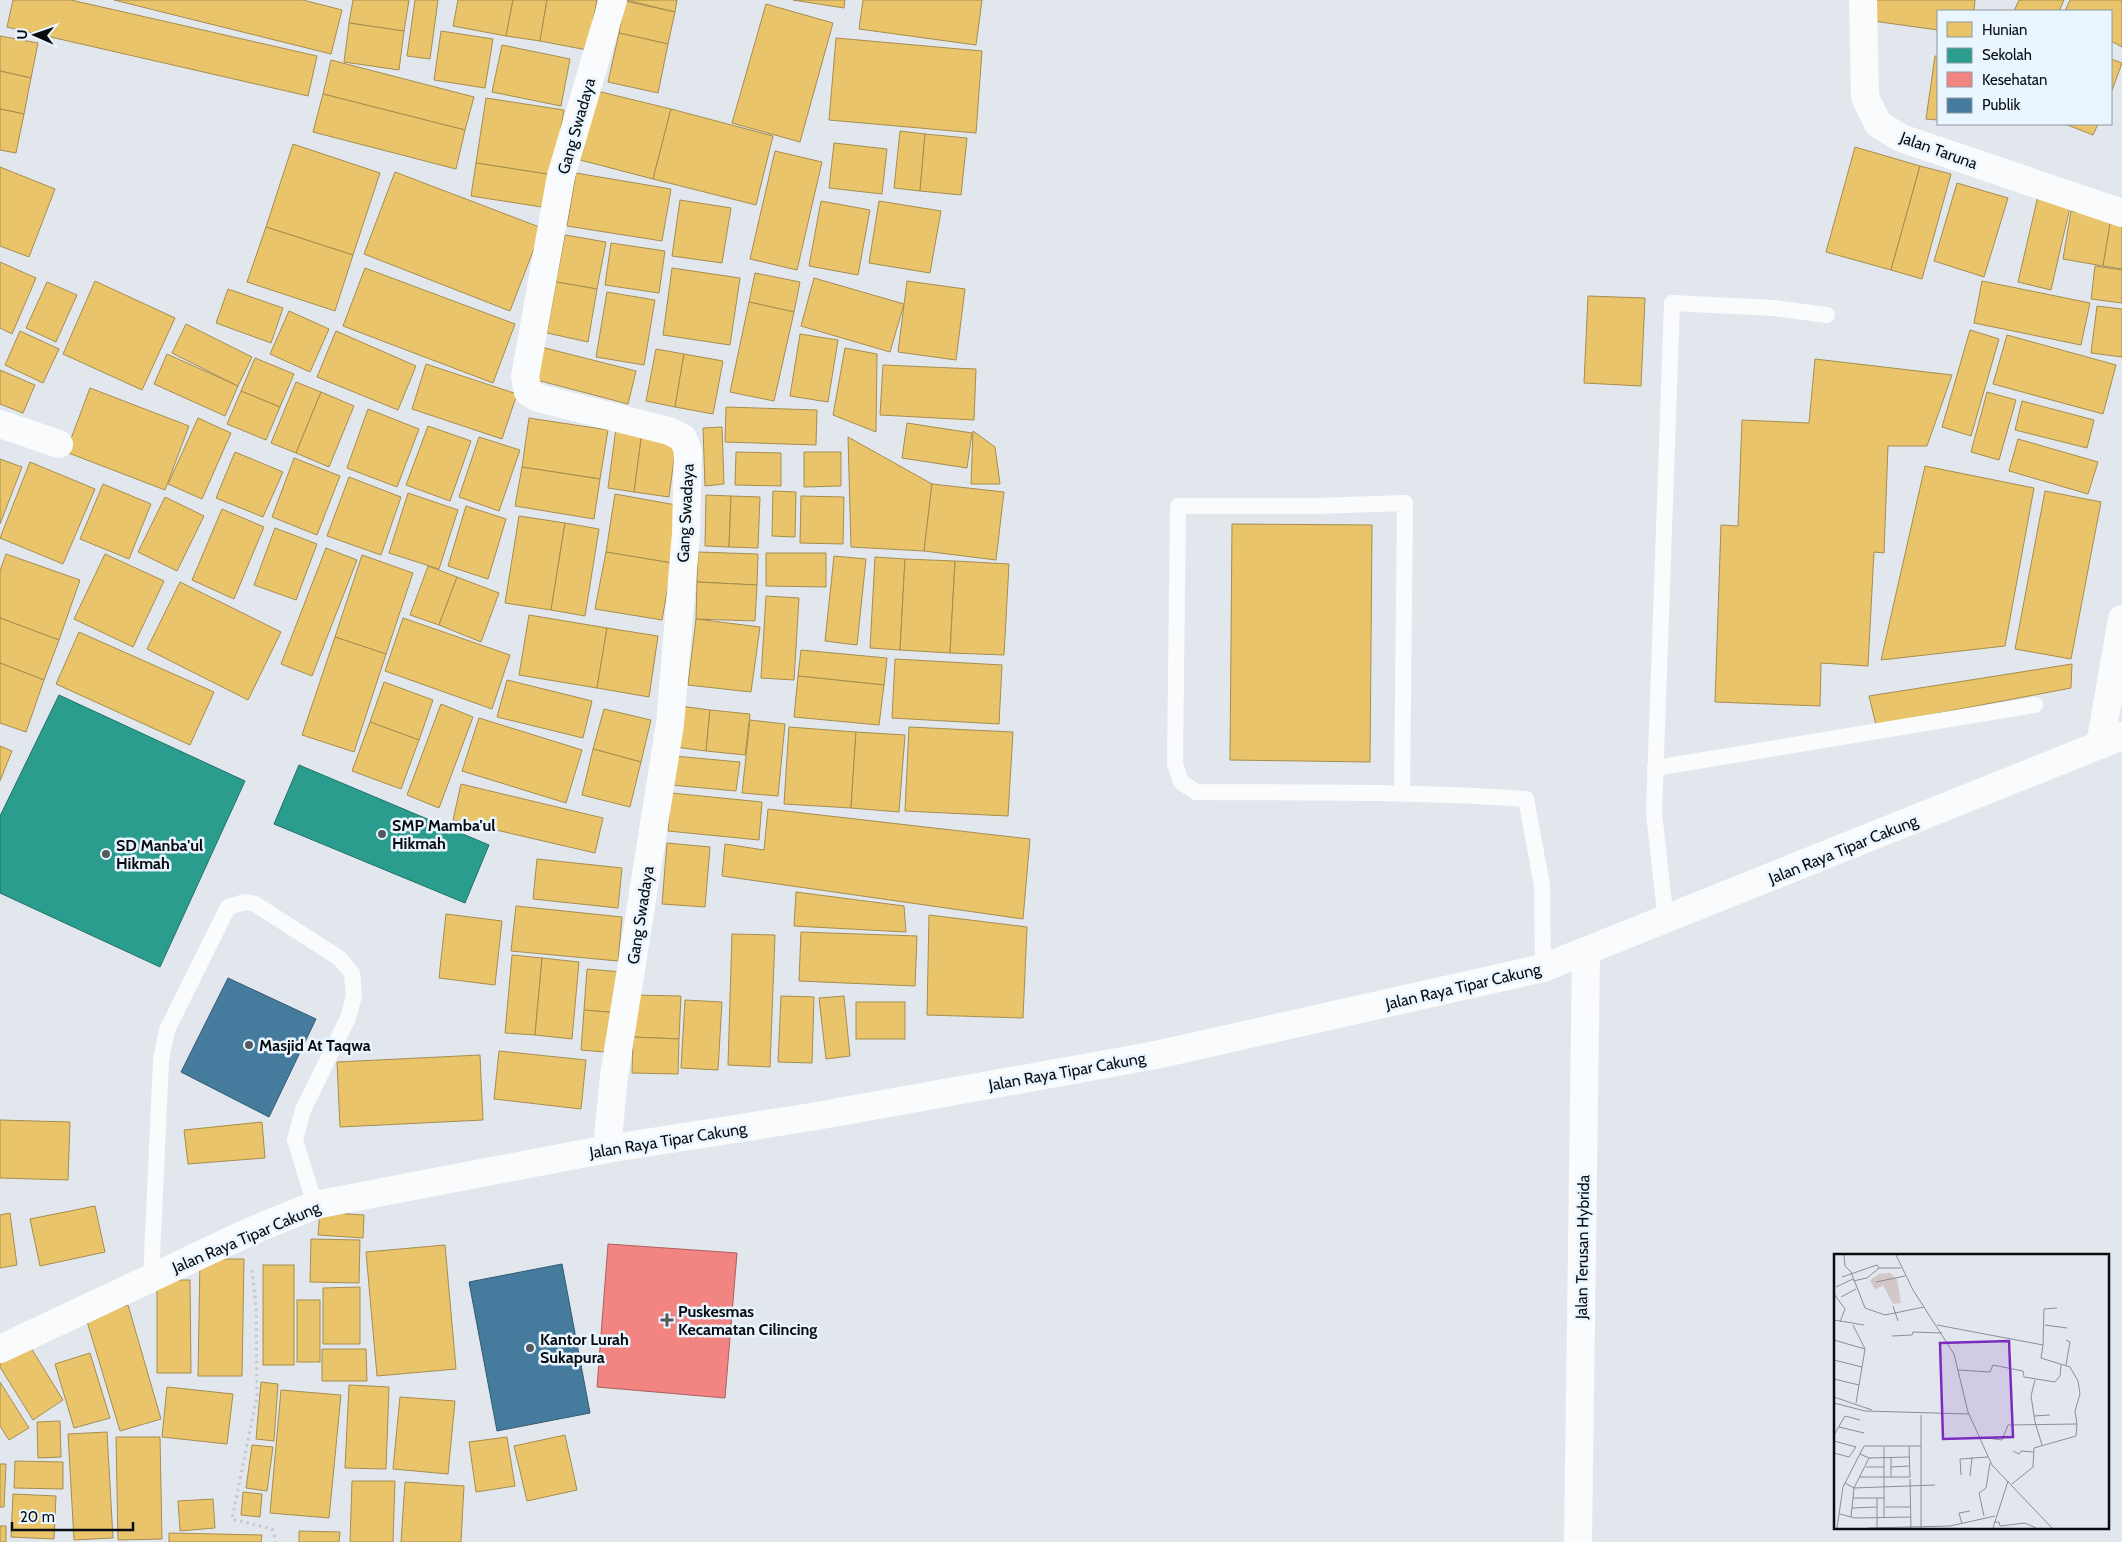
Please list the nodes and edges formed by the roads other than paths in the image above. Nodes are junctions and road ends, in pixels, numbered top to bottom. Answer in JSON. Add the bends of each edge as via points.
{"nodes":[{"id":1,"x":612,"y":0,"type":"edge"},
{"id":2,"x":1863,"y":0,"type":"edge"},
{"id":3,"x":2122,"y":213,"type":"edge"},
{"id":4,"x":1827,"y":315,"type":"dead end"},
{"id":5,"x":0,"y":424,"type":"edge"},
{"id":6,"x":59,"y":444,"type":"dead end"},
{"id":7,"x":2122,"y":619,"type":"edge"},
{"id":8,"x":2035,"y":705,"type":"dead end"},
{"id":9,"x":2111,"y":740,"type":"edge"},
{"id":10,"x":1656,"y":768,"type":"junction"},
{"id":11,"x":1402,"y":794,"type":"junction"},
{"id":12,"x":1666,"y":921,"type":"junction"},
{"id":13,"x":1586,"y":952,"type":"junction"},
{"id":14,"x":1543,"y":968,"type":"junction"},
{"id":15,"x":607,"y":1149,"type":"junction"},
{"id":16,"x":315,"y":1205,"type":"junction"},
{"id":17,"x":151,"y":1279,"type":"junction"},
{"id":18,"x":0,"y":1350,"type":"edge"},
{"id":19,"x":1578,"y":1542,"type":"edge"}],
"edges":[{"from":1,"to":15,"type":"street","name":"Gang Swadaya","via":[[562,176],[526,377],[528,392],[538,398],[669,431],[683,438],[688,451],[686,533],[670,724],[614,1076]]},
{"from":2,"to":3,"type":"street","name":"Jalan Taruna","via":[[1865,97],[1878,124],[1901,138]]},
{"from":4,"to":10,"type":"lane","via":[[1773,308],[1672,303]]},
{"from":5,"to":6,"type":"street"},
{"from":7,"to":9,"type":"street"},
{"from":8,"to":10,"type":"lane"},
{"from":9,"to":12,"type":"street","name":"Jalan Raya Tipar Cakung"},
{"from":10,"to":12,"type":"lane","via":[[1654,813]]},
{"from":11,"to":11,"type":"lane","via":[[1196,792],[1181,782],[1175,764],[1178,506],[1405,503]]},
{"from":11,"to":14,"type":"lane","via":[[1526,799],[1542,886]]},
{"from":12,"to":13,"type":"street","name":"Jalan Raya Tipar Cakung"},
{"from":13,"to":14,"type":"street","name":"Jalan Raya Tipar Cakung"},
{"from":13,"to":19,"type":"street","name":"Jalan Terusan Hybrida"},
{"from":14,"to":15,"type":"street","name":"Jalan Raya Tipar Cakung","via":[[1156,1055],[811,1117]]},
{"from":15,"to":16,"type":"street","name":"Jalan Raya Tipar Cakung"},
{"from":16,"to":17,"type":"street","name":"Jalan Raya Tipar Cakung","via":[[249,1232]]},
{"from":16,"to":17,"type":"lane","via":[[295,1140],[303,1110],[348,1018],[354,996],[352,973],[339,958],[255,904],[237,903],[228,907],[167,1030],[161,1060]]},
{"from":17,"to":18,"type":"street","name":"Jalan Raya Tipar Cakung"}]}
